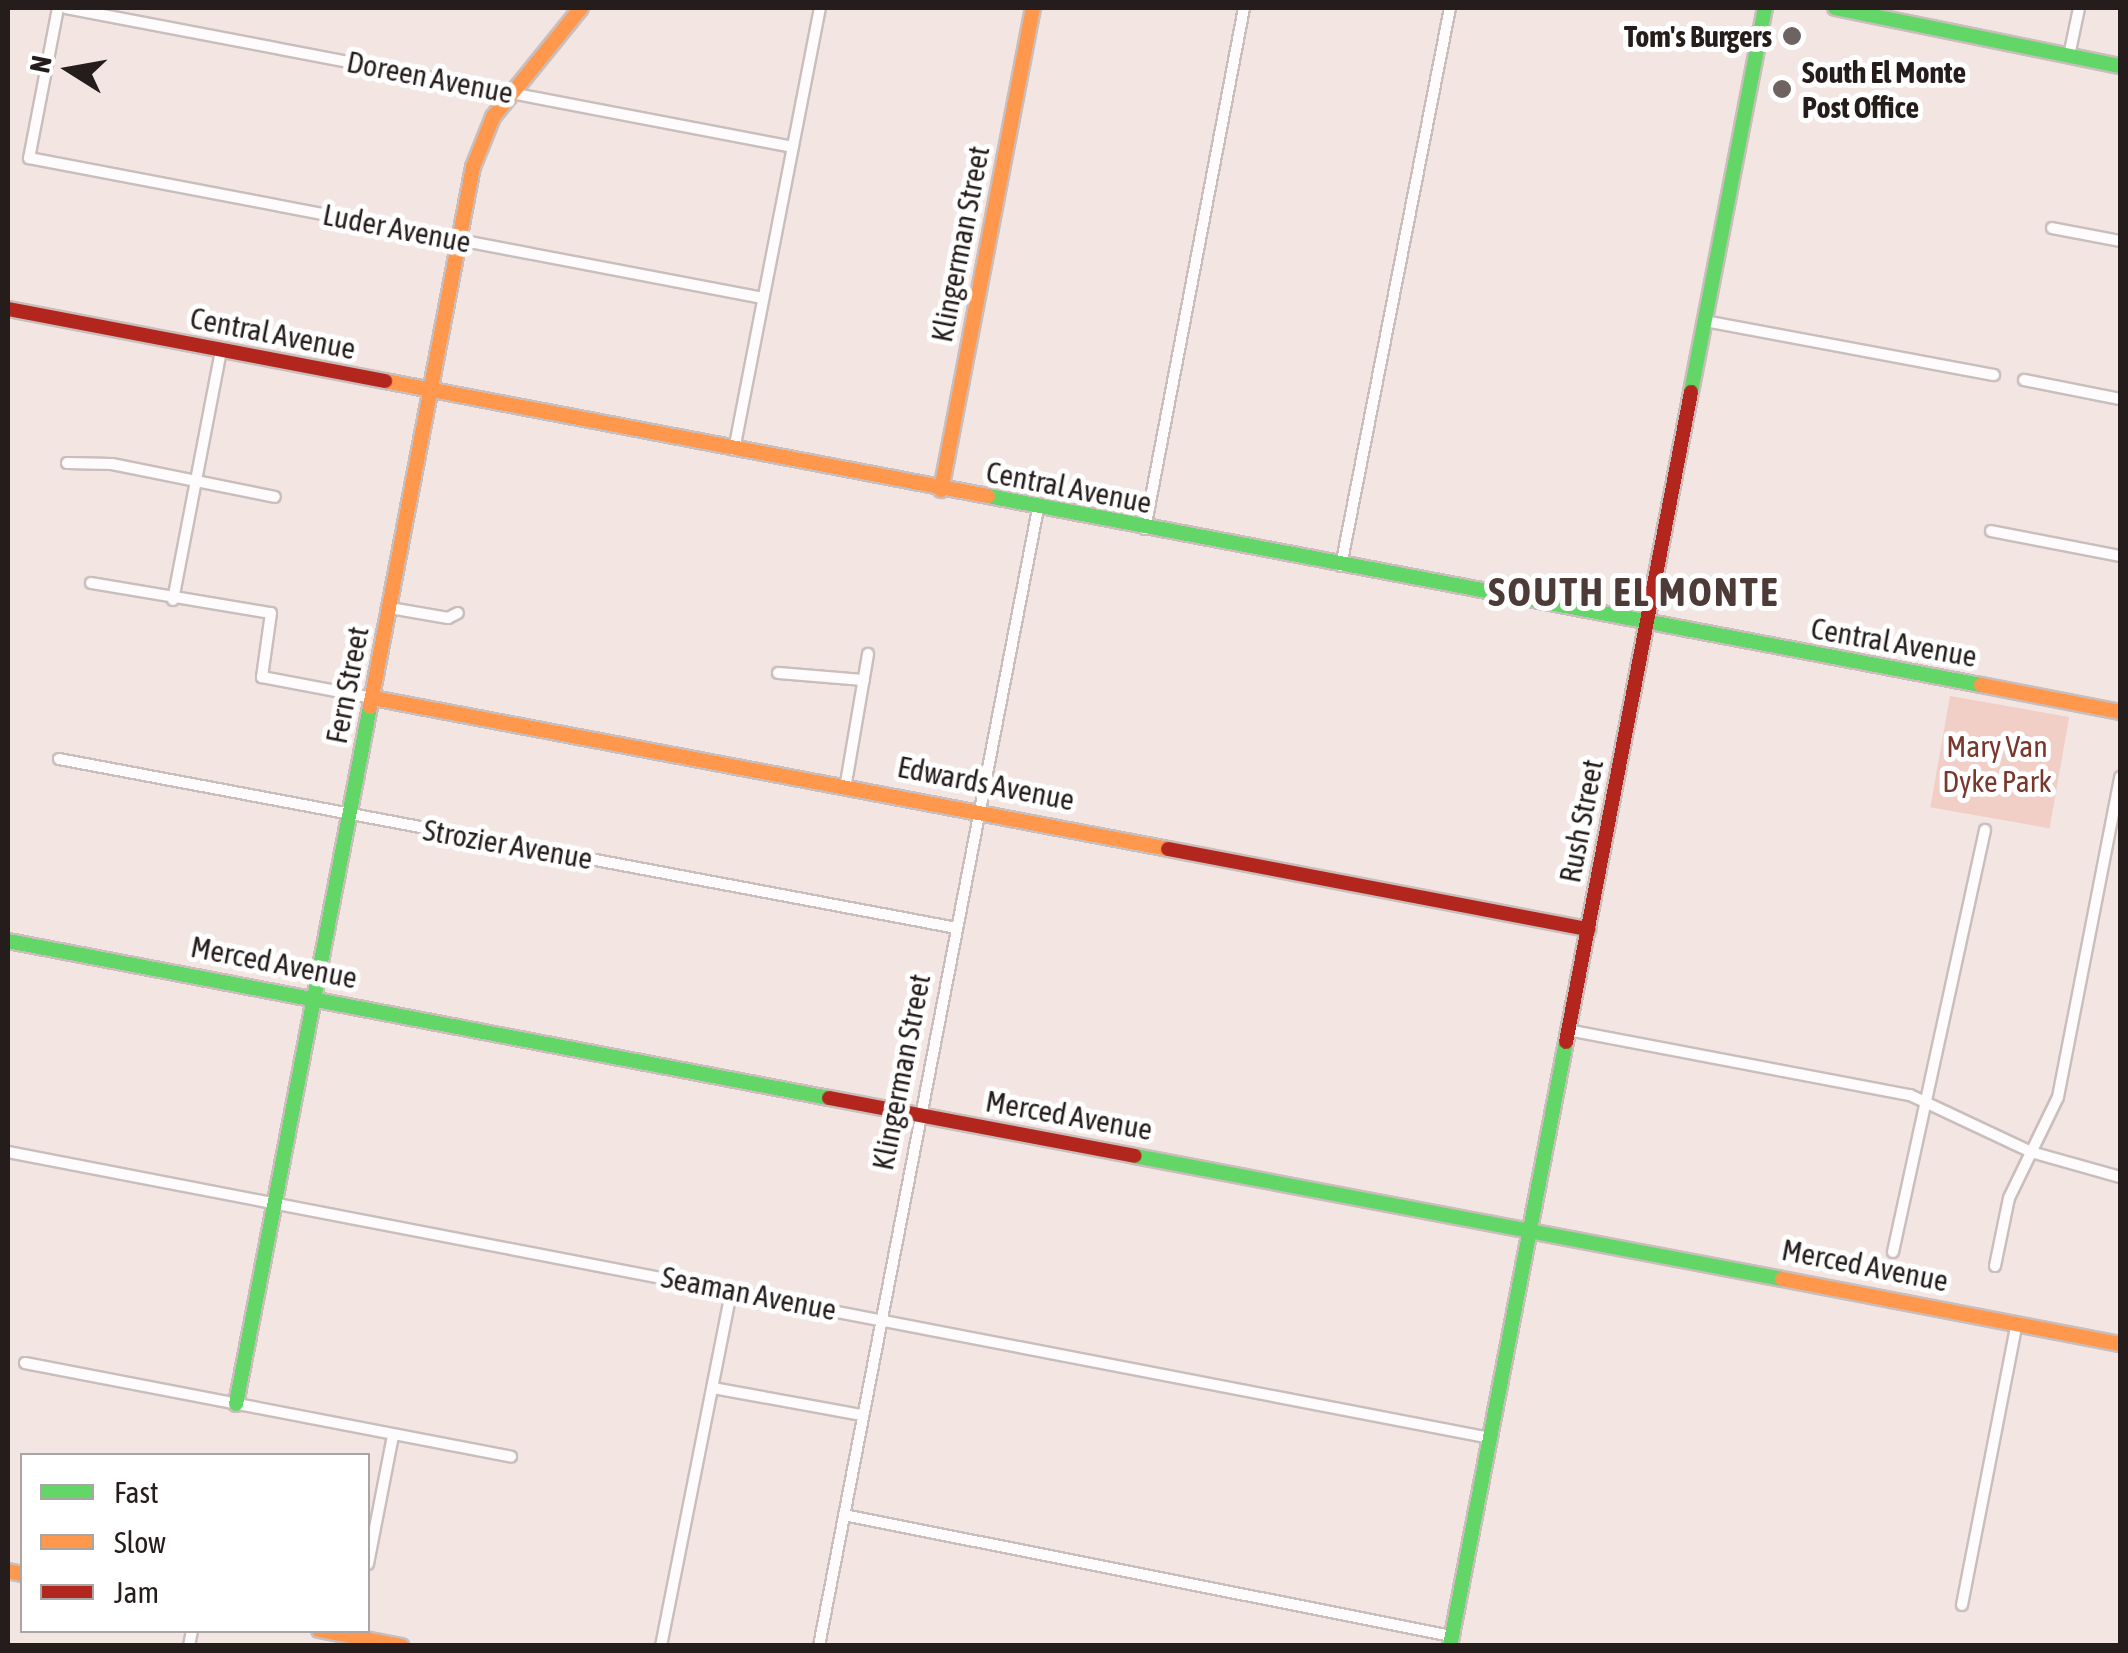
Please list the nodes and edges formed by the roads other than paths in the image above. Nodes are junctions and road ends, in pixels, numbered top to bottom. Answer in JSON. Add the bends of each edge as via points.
{"nodes":[{"id":1,"x":58,"y":8,"type":"edge"},
{"id":2,"x":66,"y":8,"type":"edge"},
{"id":3,"x":581,"y":8,"type":"edge"},
{"id":4,"x":820,"y":8,"type":"edge"},
{"id":5,"x":1033,"y":8,"type":"edge"},
{"id":6,"x":1244,"y":8,"type":"edge"},
{"id":7,"x":1450,"y":8,"type":"edge"},
{"id":8,"x":1765,"y":8,"type":"edge"},
{"id":9,"x":1834,"y":8,"type":"edge"},
{"id":10,"x":2079,"y":8,"type":"edge"},
{"id":11,"x":2069,"y":56,"type":"junction"},
{"id":12,"x":2120,"y":66,"type":"edge"},
{"id":13,"x":512,"y":92,"type":"junction"},
{"id":14,"x":793,"y":147,"type":"junction"},
{"id":15,"x":2052,"y":228,"type":"dead end"},
{"id":16,"x":459,"y":240,"type":"junction"},
{"id":17,"x":2120,"y":241,"type":"edge"},
{"id":18,"x":763,"y":298,"type":"junction"},
{"id":19,"x":8,"y":308,"type":"edge"},
{"id":20,"x":1705,"y":321,"type":"junction"},
{"id":21,"x":220,"y":351,"type":"junction"},
{"id":22,"x":1994,"y":375,"type":"dead end"},
{"id":23,"x":2024,"y":380,"type":"dead end"},
{"id":24,"x":430,"y":392,"type":"junction"},
{"id":25,"x":2120,"y":399,"type":"edge"},
{"id":26,"x":734,"y":451,"type":"junction"},
{"id":27,"x":67,"y":463,"type":"dead end"},
{"id":28,"x":196,"y":482,"type":"junction"},
{"id":29,"x":940,"y":490,"type":"junction"},
{"id":30,"x":275,"y":497,"type":"dead end"},
{"id":31,"x":1038,"y":509,"type":"junction"},
{"id":32,"x":1145,"y":529,"type":"junction"},
{"id":33,"x":1991,"y":532,"type":"dead end"},
{"id":34,"x":2120,"y":556,"type":"edge"},
{"id":35,"x":1341,"y":566,"type":"junction"},
{"id":36,"x":91,"y":584,"type":"dead end"},
{"id":37,"x":173,"y":600,"type":"junction"},
{"id":38,"x":390,"y":608,"type":"junction"},
{"id":39,"x":458,"y":613,"type":"dead end"},
{"id":40,"x":1646,"y":625,"type":"junction"},
{"id":41,"x":868,"y":654,"type":"dead end"},
{"id":42,"x":778,"y":672,"type":"dead end"},
{"id":43,"x":864,"y":680,"type":"junction"},
{"id":44,"x":373,"y":698,"type":"junction"},
{"id":45,"x":2120,"y":712,"type":"edge"},
{"id":46,"x":59,"y":760,"type":"dead end"},
{"id":47,"x":2120,"y":777,"type":"edge"},
{"id":48,"x":846,"y":783,"type":"junction"},
{"id":49,"x":981,"y":810,"type":"junction"},
{"id":50,"x":350,"y":816,"type":"junction"},
{"id":51,"x":1984,"y":830,"type":"dead end"},
{"id":52,"x":957,"y":928,"type":"junction"},
{"id":53,"x":1588,"y":930,"type":"junction"},
{"id":54,"x":8,"y":940,"type":"edge"},
{"id":55,"x":314,"y":998,"type":"junction"},
{"id":56,"x":1568,"y":1030,"type":"junction"},
{"id":57,"x":1928,"y":1100,"type":"junction"},
{"id":58,"x":920,"y":1116,"type":"junction"},
{"id":59,"x":8,"y":1152,"type":"edge"},
{"id":60,"x":2031,"y":1152,"type":"junction"},
{"id":61,"x":2120,"y":1177,"type":"edge"},
{"id":62,"x":274,"y":1203,"type":"junction"},
{"id":63,"x":1530,"y":1230,"type":"junction"},
{"id":64,"x":1893,"y":1252,"type":"dead end"},
{"id":65,"x":1995,"y":1266,"type":"dead end"},
{"id":66,"x":731,"y":1291,"type":"junction"},
{"id":67,"x":882,"y":1318,"type":"junction"},
{"id":68,"x":2017,"y":1323,"type":"junction"},
{"id":69,"x":2120,"y":1344,"type":"edge"},
{"id":70,"x":24,"y":1363,"type":"dead end"},
{"id":71,"x":714,"y":1388,"type":"junction"},
{"id":72,"x":236,"y":1404,"type":"junction"},
{"id":73,"x":861,"y":1415,"type":"junction"},
{"id":74,"x":393,"y":1434,"type":"junction"},
{"id":75,"x":1490,"y":1438,"type":"junction"},
{"id":76,"x":511,"y":1458,"type":"dead end"},
{"id":77,"x":844,"y":1515,"type":"junction"},
{"id":78,"x":370,"y":1554,"type":"edge"},
{"id":79,"x":1962,"y":1604,"type":"dead end"},
{"id":80,"x":354,"y":1634,"type":"edge"},
{"id":81,"x":1450,"y":1641,"type":"edge"},
{"id":82,"x":400,"y":1646,"type":"edge"},
{"id":83,"x":661,"y":1646,"type":"edge"},
{"id":84,"x":819,"y":1646,"type":"edge"}],
"edges":[{"from":1,"to":16,"type":"street","name":"Luder Avenue","via":[[30,158]]},
{"from":2,"to":13,"type":"street","name":"Doreen Avenue"},
{"from":3,"to":13,"type":"street","name":"Fern Street"},
{"from":4,"to":14,"type":"street"},
{"from":5,"to":29,"type":"street","name":"Klingerman Street"},
{"from":6,"to":32,"type":"street"},
{"from":7,"to":35,"type":"street"},
{"from":8,"to":20,"type":"street","name":"Rush Street"},
{"from":9,"to":11,"type":"street"},
{"from":10,"to":11,"type":"street"},
{"from":11,"to":12,"type":"street"},
{"from":13,"to":14,"type":"street","name":"Doreen Avenue"},
{"from":13,"to":16,"type":"street","name":"Fern Street","via":[[481,140]]},
{"from":14,"to":18,"type":"street"},
{"from":15,"to":17,"type":"street"},
{"from":16,"to":18,"type":"street","name":"Luder Avenue"},
{"from":16,"to":24,"type":"street","name":"Fern Street"},
{"from":18,"to":26,"type":"street"},
{"from":19,"to":21,"type":"street","name":"Central Avenue"},
{"from":20,"to":22,"type":"street"},
{"from":20,"to":40,"type":"street","name":"Rush Street"},
{"from":21,"to":24,"type":"street","name":"Central Avenue"},
{"from":21,"to":28,"type":"street"},
{"from":23,"to":25,"type":"street"},
{"from":24,"to":26,"type":"street","name":"Central Avenue"},
{"from":24,"to":38,"type":"street","name":"Fern Street"},
{"from":26,"to":29,"type":"street","name":"Central Avenue"},
{"from":27,"to":28,"type":"street","via":[[95,461]]},
{"from":28,"to":30,"type":"street"},
{"from":28,"to":37,"type":"street"},
{"from":29,"to":31,"type":"street","name":"Central Avenue"},
{"from":31,"to":32,"type":"street","name":"Central Avenue"},
{"from":31,"to":49,"type":"street","name":"Klingerman Street"},
{"from":32,"to":35,"type":"street","name":"Central Avenue"},
{"from":33,"to":34,"type":"street"},
{"from":35,"to":40,"type":"street","name":"Central Avenue"},
{"from":36,"to":37,"type":"street"},
{"from":37,"to":44,"type":"street","via":[[271,613],[262,677]]},
{"from":38,"to":39,"type":"street","via":[[448,618]]},
{"from":38,"to":44,"type":"street","name":"Fern Street"},
{"from":40,"to":45,"type":"street","name":"Central Avenue"},
{"from":40,"to":53,"type":"street","name":"Rush Street"},
{"from":41,"to":43,"type":"street"},
{"from":42,"to":43,"type":"street"},
{"from":43,"to":48,"type":"street"},
{"from":44,"to":48,"type":"street","name":"Edwards Avenue"},
{"from":44,"to":50,"type":"street","name":"Fern Street"},
{"from":46,"to":50,"type":"street","name":"Strozier Avenue"},
{"from":47,"to":60,"type":"street","via":[[2058,1097]]},
{"from":48,"to":49,"type":"street","name":"Edwards Avenue"},
{"from":49,"to":52,"type":"street","name":"Klingerman Street"},
{"from":49,"to":53,"type":"street","name":"Edwards Avenue"},
{"from":50,"to":52,"type":"street","name":"Strozier Avenue"},
{"from":50,"to":55,"type":"street","name":"Fern Street"},
{"from":51,"to":57,"type":"street"},
{"from":52,"to":58,"type":"street","name":"Klingerman Street"},
{"from":53,"to":56,"type":"street","name":"Rush Street"},
{"from":54,"to":55,"type":"street","name":"Merced Avenue"},
{"from":55,"to":58,"type":"street","name":"Merced Avenue"},
{"from":55,"to":62,"type":"street","name":"Fern Street"},
{"from":56,"to":57,"type":"street"},
{"from":56,"to":63,"type":"street","name":"Rush Street"},
{"from":57,"to":60,"type":"street"},
{"from":57,"to":64,"type":"street"},
{"from":58,"to":63,"type":"street","name":"Merced Avenue"},
{"from":58,"to":67,"type":"street","name":"Klingerman Street"},
{"from":59,"to":62,"type":"street","name":"Seaman Avenue"},
{"from":60,"to":61,"type":"street"},
{"from":60,"to":65,"type":"street","via":[[2009,1198]]},
{"from":62,"to":66,"type":"street","name":"Seaman Avenue"},
{"from":62,"to":72,"type":"street","name":"Fern Street"},
{"from":63,"to":68,"type":"street","name":"Merced Avenue"},
{"from":63,"to":75,"type":"street","name":"Rush Street"},
{"from":66,"to":67,"type":"street","name":"Seaman Avenue"},
{"from":66,"to":71,"type":"street"},
{"from":67,"to":73,"type":"street","name":"Klingerman Street"},
{"from":67,"to":75,"type":"street","name":"Seaman Avenue"},
{"from":68,"to":69,"type":"street","name":"Merced Avenue"},
{"from":68,"to":79,"type":"street"},
{"from":70,"to":72,"type":"street"},
{"from":71,"to":73,"type":"street"},
{"from":71,"to":83,"type":"street"},
{"from":72,"to":74,"type":"street"},
{"from":73,"to":77,"type":"street","name":"Klingerman Street"},
{"from":74,"to":76,"type":"street"},
{"from":74,"to":78,"type":"street"},
{"from":75,"to":81,"type":"street","name":"Rush Street"},
{"from":77,"to":81,"type":"street"},
{"from":77,"to":84,"type":"street","name":"Klingerman Street"},
{"from":80,"to":82,"type":"street"}]}
